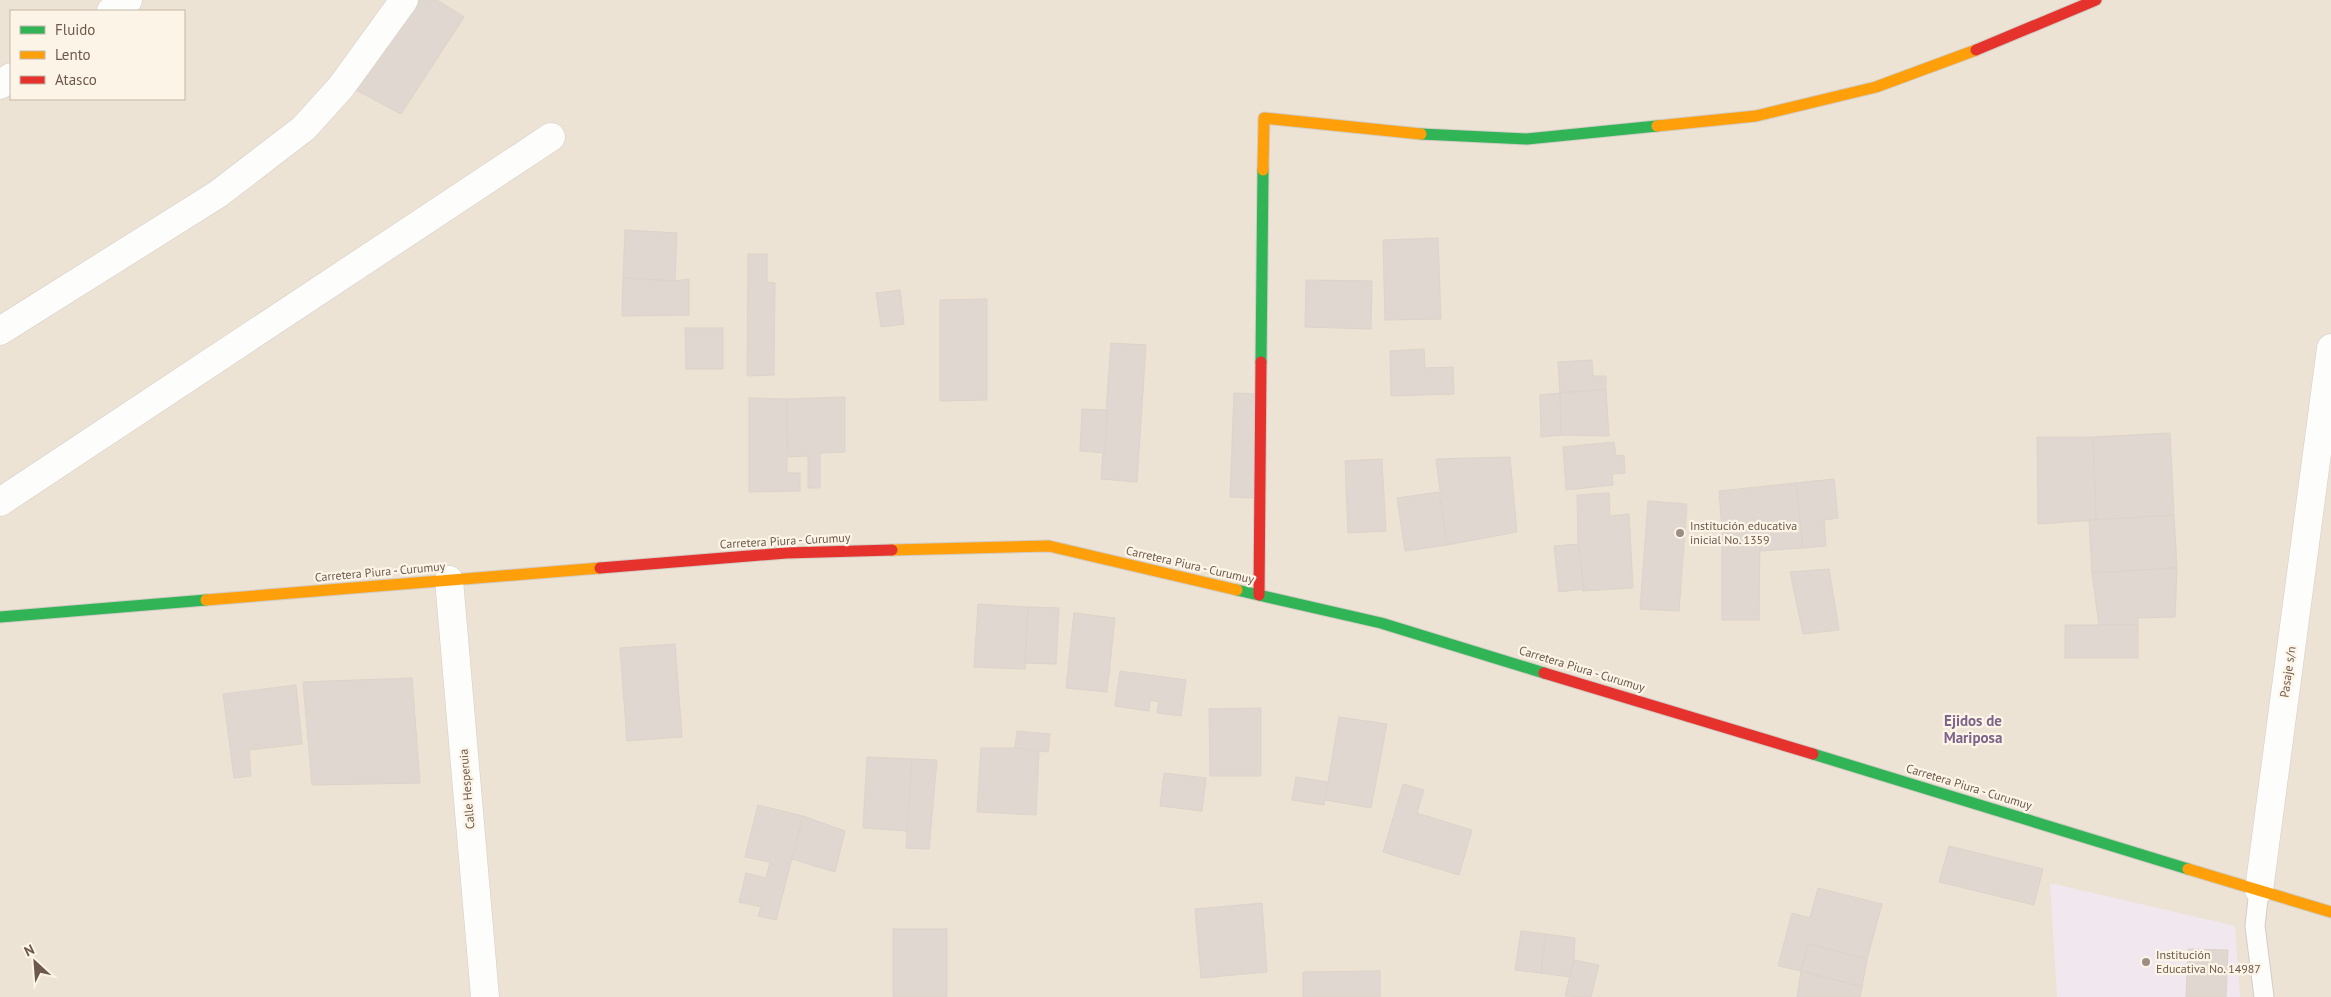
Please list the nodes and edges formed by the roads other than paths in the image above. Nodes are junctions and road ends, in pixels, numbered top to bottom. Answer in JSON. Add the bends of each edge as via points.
{"nodes":[{"id":1,"x":128,"y":0,"type":"edge"},
{"id":2,"x":404,"y":0,"type":"edge"},
{"id":3,"x":2096,"y":0,"type":"edge"},
{"id":4,"x":113,"y":10,"type":"edge"},
{"id":5,"x":551,"y":137,"type":"dead end"},
{"id":6,"x":0,"y":331,"type":"edge"},
{"id":7,"x":2331,"y":348,"type":"edge"},
{"id":8,"x":2326,"y":422,"type":"edge"},
{"id":9,"x":0,"y":502,"type":"edge"},
{"id":10,"x":449,"y":580,"type":"junction"},
{"id":11,"x":1260,"y":595,"type":"junction"},
{"id":12,"x":0,"y":617,"type":"edge"},
{"id":13,"x":2259,"y":890,"type":"junction"},
{"id":14,"x":2331,"y":912,"type":"edge"},
{"id":15,"x":484,"y":997,"type":"edge"},
{"id":16,"x":2264,"y":997,"type":"edge"}],
"edges":[{"from":1,"to":4,"type":"street"},
{"from":2,"to":6,"type":"street","via":[[340,88],[304,128],[218,194]]},
{"from":3,"to":11,"type":"main road","via":[[1876,87],[1756,116],[1527,139],[1427,135],[1264,118]]},
{"from":5,"to":9,"type":"street"},
{"from":7,"to":8,"type":"street","name":"Pasaje s/n"},
{"from":8,"to":13,"type":"street","name":"Pasaje s/n"},
{"from":10,"to":11,"type":"main road","name":"Carretera Piura - Curumuy","via":[[786,553],[1050,546]]},
{"from":10,"to":12,"type":"main road","name":"Carretera Piura - Curumuy"},
{"from":10,"to":15,"type":"street","name":"Calle Hesperuia"},
{"from":11,"to":13,"type":"main road","name":"Carretera Piura - Curumuy","via":[[1382,622]]},
{"from":13,"to":14,"type":"main road","name":"Carretera Piura - Curumuy"},
{"from":13,"to":16,"type":"lane","name":"Pasaje s/n","via":[[2255,926]]}]}
